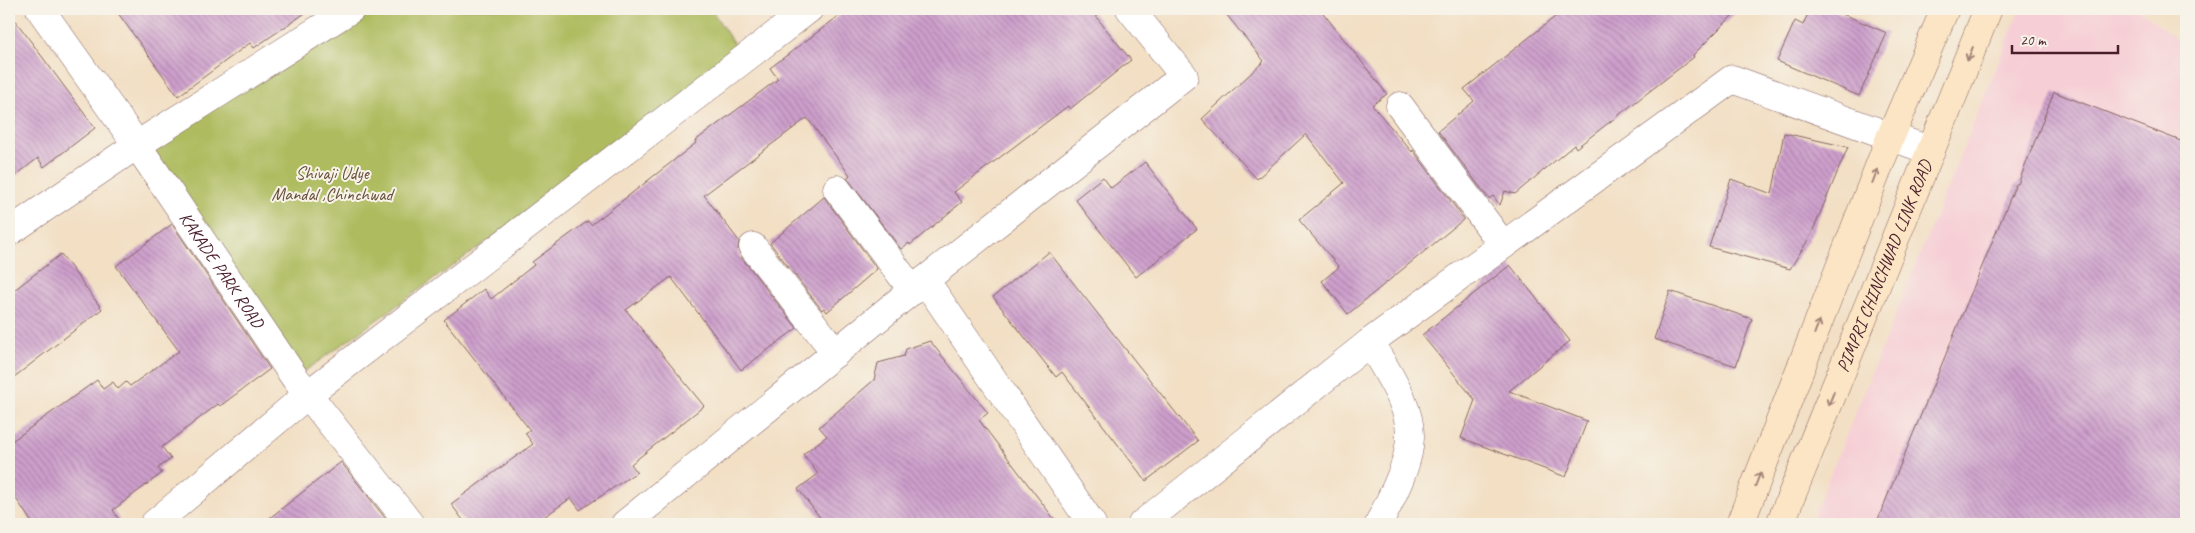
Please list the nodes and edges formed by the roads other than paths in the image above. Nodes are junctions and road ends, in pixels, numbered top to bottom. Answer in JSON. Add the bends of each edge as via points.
{"nodes":[{"id":1,"x":40,"y":9,"type":"edge"},
{"id":2,"x":351,"y":9,"type":"edge"},
{"id":3,"x":809,"y":9,"type":"edge"},
{"id":4,"x":1130,"y":9,"type":"edge"},
{"id":5,"x":1945,"y":9,"type":"edge"},
{"id":6,"x":1988,"y":9,"type":"edge"},
{"id":7,"x":1400,"y":106,"type":"dead end"},
{"id":8,"x":1890,"y":138,"type":"junction"},
{"id":9,"x":137,"y":146,"type":"junction"},
{"id":10,"x":1931,"y":151,"type":"junction"},
{"id":11,"x":837,"y":189,"type":"dead end"},
{"id":12,"x":9,"y":232,"type":"edge"},
{"id":13,"x":1503,"y":245,"type":"junction"},
{"id":14,"x":753,"y":247,"type":"dead end"},
{"id":15,"x":919,"y":285,"type":"junction"},
{"id":16,"x":1370,"y":342,"type":"junction"},
{"id":17,"x":836,"y":353,"type":"junction"},
{"id":18,"x":307,"y":395,"type":"junction"},
{"id":19,"x":154,"y":524,"type":"edge"},
{"id":20,"x":410,"y":524,"type":"edge"},
{"id":21,"x":625,"y":524,"type":"edge"},
{"id":22,"x":1092,"y":524,"type":"edge"},
{"id":23,"x":1142,"y":524,"type":"edge"},
{"id":24,"x":1379,"y":524,"type":"edge"},
{"id":25,"x":1740,"y":524,"type":"edge"},
{"id":26,"x":1780,"y":524,"type":"edge"}],
"edges":[{"from":1,"to":9,"type":"street","name":"KAKADE PARK ROAD"},
{"from":2,"to":9,"type":"street"},
{"from":3,"to":18,"type":"street"},
{"from":4,"to":15,"type":"street","via":[[1184,76]]},
{"from":5,"to":8,"type":"main road"},
{"from":6,"to":10,"type":"main road","name":"PIMPRI CHINCHWAD LINK ROAD","one_way":true},
{"from":7,"to":13,"type":"street"},
{"from":8,"to":10,"type":"street"},
{"from":8,"to":13,"type":"street","via":[[1732,80]]},
{"from":25,"to":8,"type":"main road","one_way":true},
{"from":9,"to":12,"type":"street"},
{"from":9,"to":18,"type":"street","name":"KAKADE PARK ROAD"},
{"from":10,"to":26,"type":"main road","name":"PIMPRI CHINCHWAD LINK ROAD","one_way":true},
{"from":11,"to":15,"type":"street"},
{"from":13,"to":16,"type":"street"},
{"from":14,"to":17,"type":"street"},
{"from":15,"to":17,"type":"street"},
{"from":15,"to":22,"type":"street"},
{"from":16,"to":23,"type":"street"},
{"from":16,"to":24,"type":"street","via":[[1402,401],[1410,438],[1403,470]]},
{"from":17,"to":21,"type":"street"},
{"from":18,"to":19,"type":"street"},
{"from":18,"to":20,"type":"street","name":"KAKADE PARK ROAD"}]}
